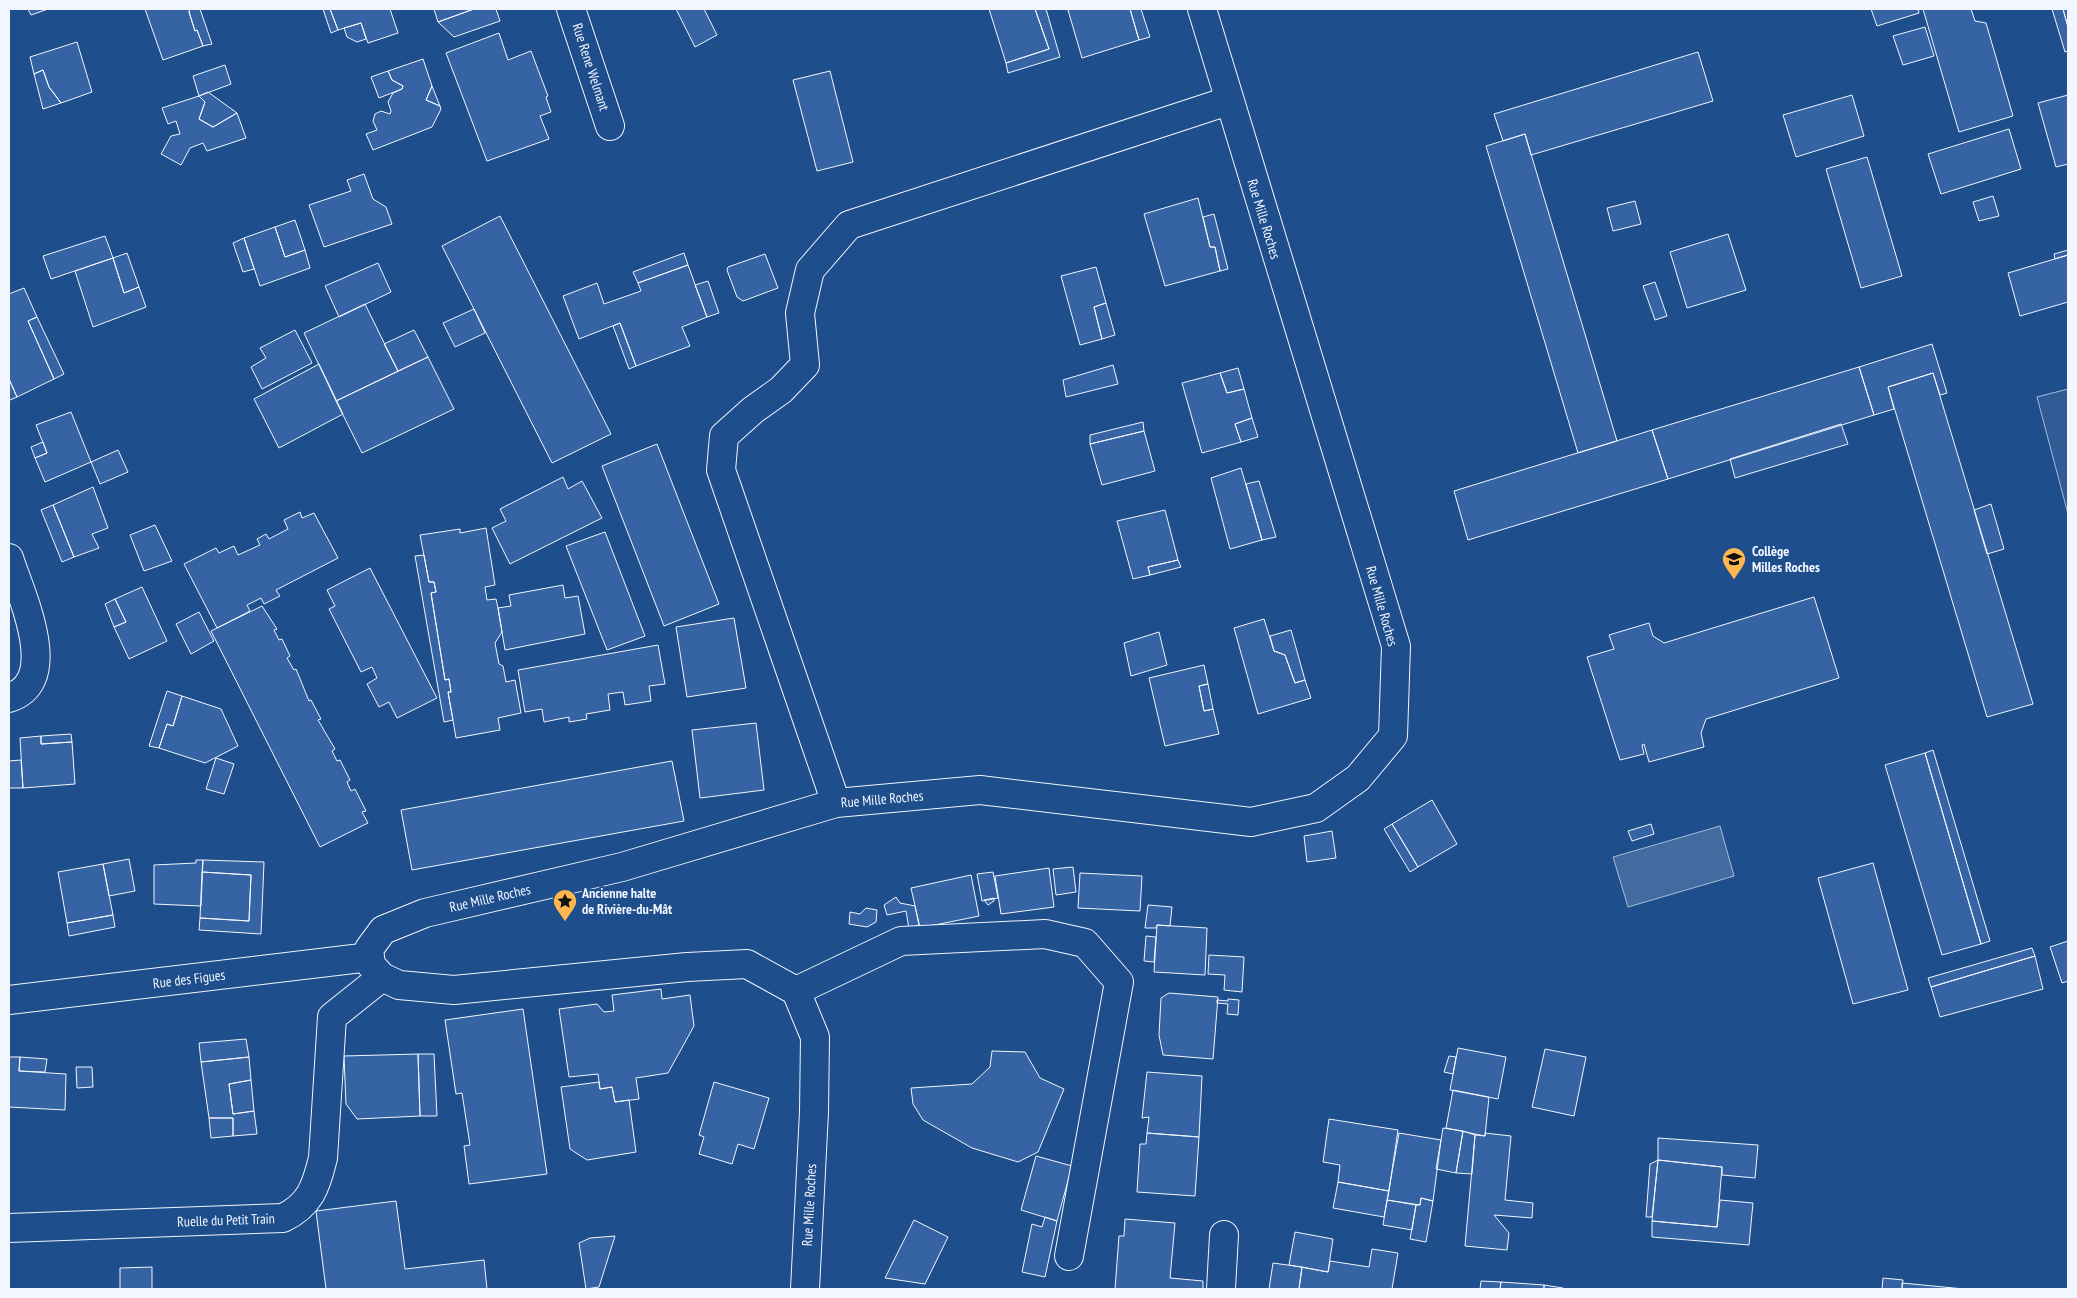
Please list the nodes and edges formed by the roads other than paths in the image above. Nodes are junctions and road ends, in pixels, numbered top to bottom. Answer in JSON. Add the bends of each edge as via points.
{"nodes":[{"id":1,"x":572,"y":9,"type":"edge"},
{"id":2,"x":1202,"y":9,"type":"edge"},
{"id":3,"x":1228,"y":101,"type":"junction"},
{"id":4,"x":610,"y":126,"type":"dead end"},
{"id":5,"x":9,"y":558,"type":"edge"},
{"id":6,"x":9,"y":698,"type":"edge"},
{"id":7,"x":836,"y":803,"type":"junction"},
{"id":8,"x":376,"y":967,"type":"junction"},
{"id":9,"x":796,"y":992,"type":"junction"},
{"id":10,"x":9,"y":1000,"type":"edge"},
{"id":11,"x":9,"y":1228,"type":"edge"},
{"id":12,"x":1224,"y":1235,"type":"dead end"},
{"id":13,"x":1069,"y":1256,"type":"dead end"},
{"id":14,"x":806,"y":1289,"type":"edge"},
{"id":15,"x":1221,"y":1289,"type":"edge"}],
"edges":[{"from":1,"to":4,"type":"street","name":"Rue Rene Welmant"},
{"from":2,"to":3,"type":"street","name":"Rue Mille Roches"},
{"from":3,"to":7,"type":"street","via":[[849,225],[810,270],[800,312],[805,364],[781,390],[724,436],[722,470]]},
{"from":3,"to":7,"type":"street","name":"Rue Mille Roches","via":[[1396,646],[1393,736],[1358,778],[1316,808],[1251,822],[980,790]]},
{"from":5,"to":6,"type":"street","via":[[34,633],[37,660],[30,683]]},
{"from":7,"to":8,"type":"street","name":"Rue Mille Roches","via":[[622,867],[425,913],[382,930],[370,949]]},
{"from":8,"to":9,"type":"street","via":[[399,985],[454,990],[747,964]]},
{"from":8,"to":10,"type":"street","name":"Rue des Figues"},
{"from":8,"to":11,"type":"street","name":"Ruelle du Petit Train","via":[[332,1017],[322,1158],[318,1179],[310,1197],[299,1210],[283,1218]]},
{"from":9,"to":13,"type":"street","via":[[901,941],[1045,934],[1085,943],[1119,982]]},
{"from":9,"to":14,"type":"street","name":"Rue Mille Roches","via":[[815,1037]]},
{"from":12,"to":15,"type":"street"}]}
